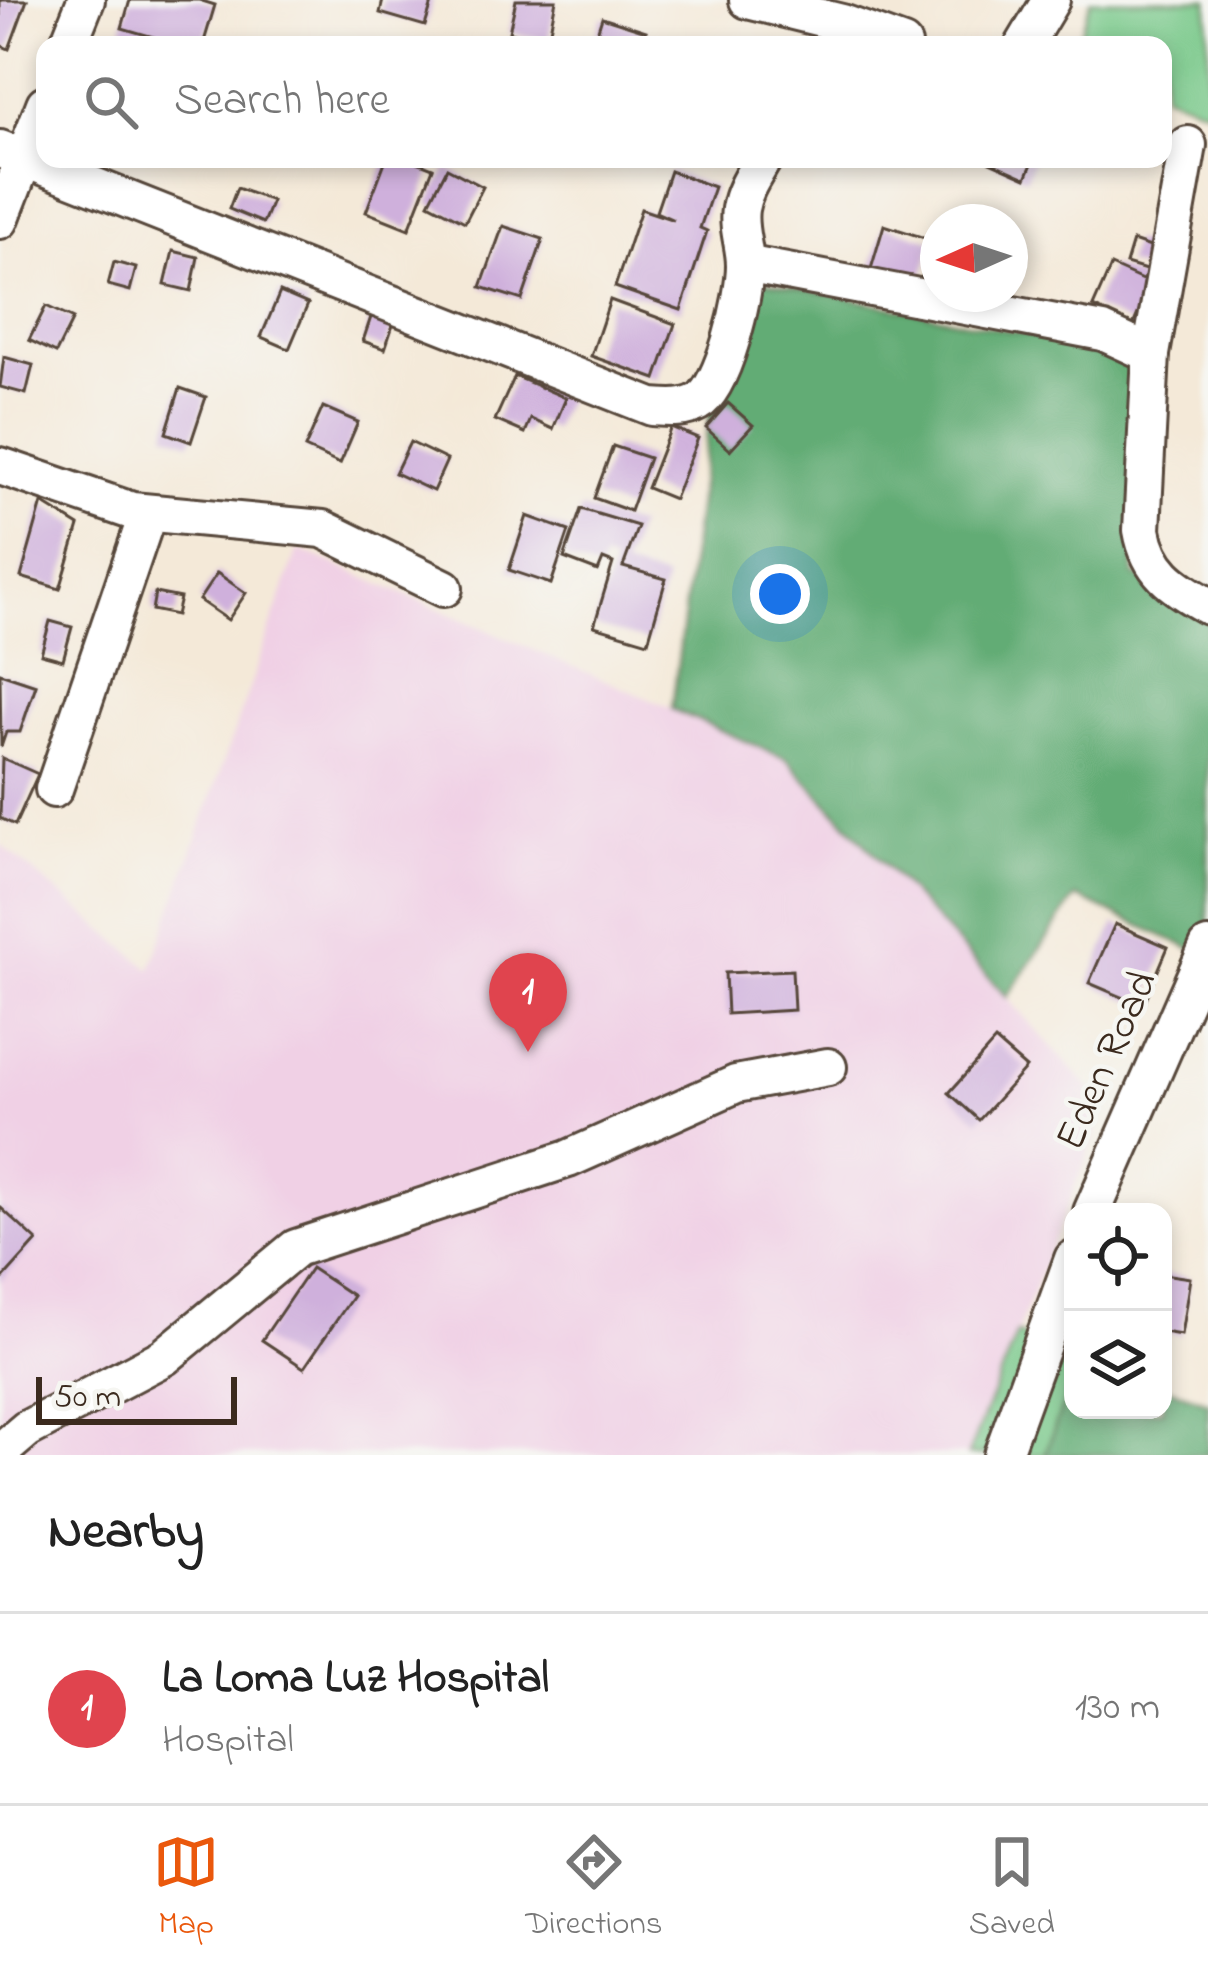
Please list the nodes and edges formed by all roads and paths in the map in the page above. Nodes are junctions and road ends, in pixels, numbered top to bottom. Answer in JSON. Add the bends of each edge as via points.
{"nodes":[{"id":1,"x":86,"y":0,"type":"edge"},
{"id":2,"x":748,"y":0,"type":"edge"},
{"id":3,"x":1051,"y":0,"type":"edge"},
{"id":4,"x":842,"y":23,"type":"edge"},
{"id":5,"x":72,"y":36,"type":"edge"},
{"id":6,"x":879,"y":36,"type":"edge"},
{"id":7,"x":1029,"y":36,"type":"edge"},
{"id":8,"x":36,"y":117,"type":"edge"},
{"id":9,"x":1187,"y":144,"type":"edge"},
{"id":10,"x":12,"y":153,"type":"edge"},
{"id":11,"x":50,"y":168,"type":"edge"},
{"id":12,"x":759,"y":168,"type":"edge"},
{"id":13,"x":0,"y":220,"type":"edge"},
{"id":14,"x":745,"y":264,"type":"junction"},
{"id":15,"x":1151,"y":354,"type":"junction"},
{"id":16,"x":0,"y":466,"type":"edge"},
{"id":17,"x":148,"y":513,"type":"junction"},
{"id":18,"x":444,"y":589,"type":"dead end"},
{"id":19,"x":1208,"y":606,"type":"edge"},
{"id":20,"x":54,"y":789,"type":"dead end"},
{"id":21,"x":1208,"y":947,"type":"edge"},
{"id":22,"x":828,"y":1067,"type":"dead end"},
{"id":23,"x":1096,"y":1203,"type":"edge"},
{"id":24,"x":1064,"y":1284,"type":"edge"},
{"id":25,"x":0,"y":1452,"type":"edge"},
{"id":26,"x":1002,"y":1455,"type":"edge"}],
"edges":[{"from":1,"to":5,"type":"street"},
{"from":2,"to":4,"type":"street"},
{"from":3,"to":7,"type":"street"},
{"from":4,"to":6,"type":"street"},
{"from":8,"to":10,"type":"street"},
{"from":9,"to":15,"type":"street"},
{"from":10,"to":13,"type":"street"},
{"from":11,"to":14,"type":"street","via":[[652,407],[699,402],[715,386]]},
{"from":12,"to":14,"type":"street","via":[[739,215]]},
{"from":14,"to":15,"type":"street","via":[[1103,332]]},
{"from":15,"to":19,"type":"street","via":[[1146,553],[1160,575]]},
{"from":16,"to":17,"type":"street"},
{"from":17,"to":18,"type":"street","via":[[322,529]]},
{"from":17,"to":20,"type":"street"},
{"from":21,"to":23,"type":"street","name":"Eden Road"},
{"from":22,"to":25,"type":"street","via":[[736,1084],[568,1159],[296,1248],[164,1357],[27,1429]]},
{"from":24,"to":26,"type":"street"}]}
